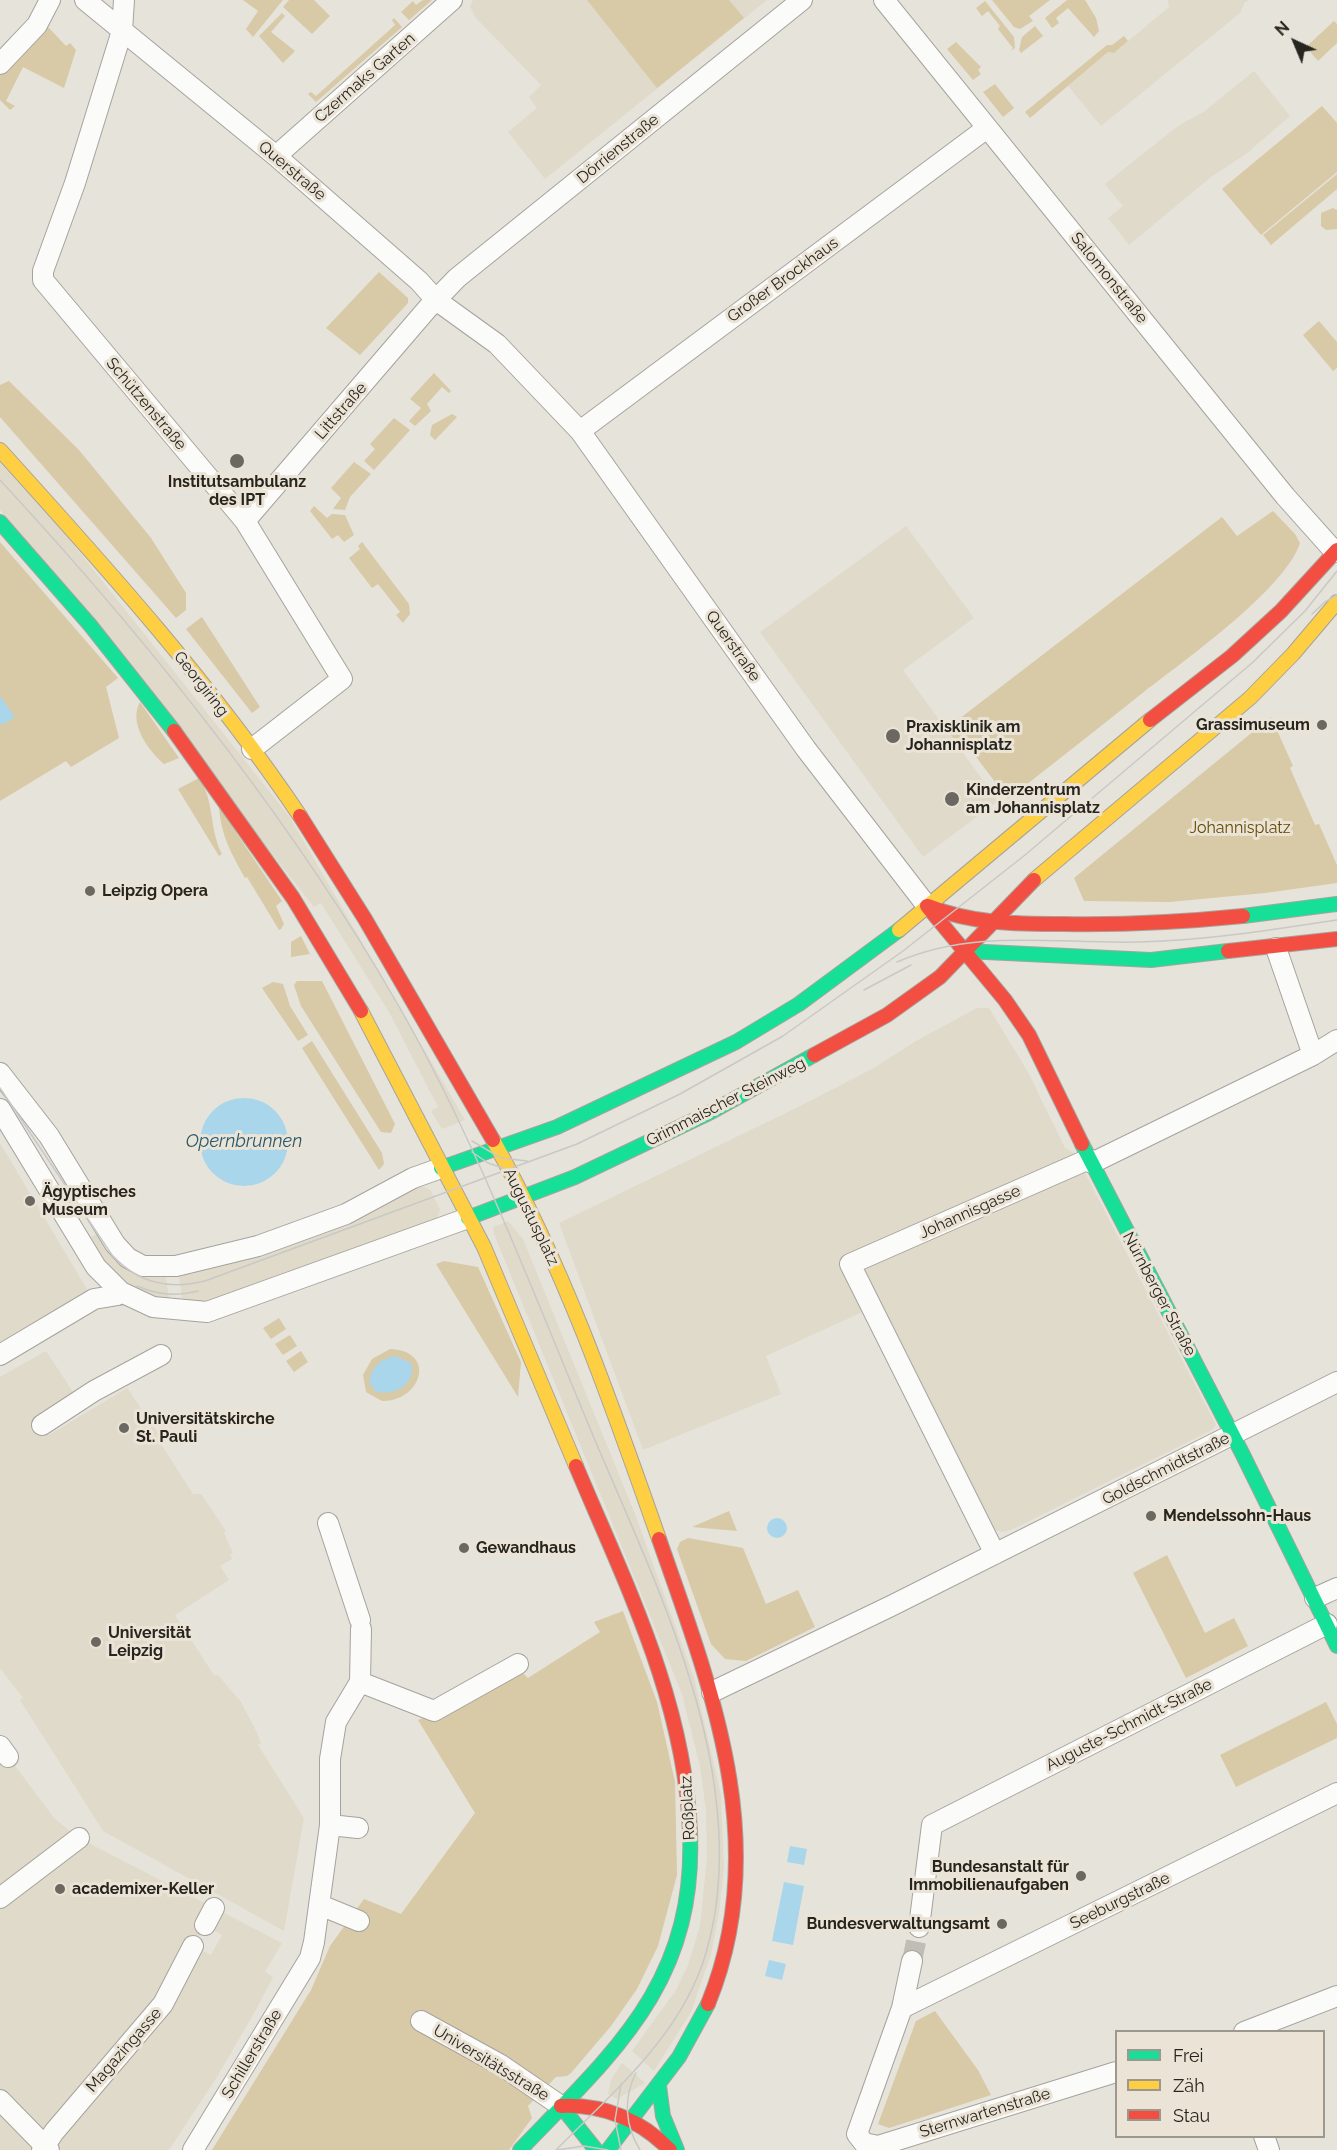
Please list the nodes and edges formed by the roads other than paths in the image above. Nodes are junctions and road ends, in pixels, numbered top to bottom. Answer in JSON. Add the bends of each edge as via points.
{"nodes":[{"id":1,"x":50,"y":0,"type":"edge"},
{"id":2,"x":85,"y":0,"type":"edge"},
{"id":3,"x":452,"y":0,"type":"edge"},
{"id":4,"x":802,"y":0,"type":"edge"},
{"id":5,"x":884,"y":0,"type":"edge"},
{"id":6,"x":126,"y":2,"type":"edge"},
{"id":7,"x":122,"y":31,"type":"junction"},
{"id":8,"x":0,"y":64,"type":"edge"},
{"id":9,"x":987,"y":128,"type":"junction"},
{"id":10,"x":276,"y":156,"type":"junction"},
{"id":11,"x":440,"y":296,"type":"junction"},
{"id":12,"x":580,"y":431,"type":"junction"},
{"id":13,"x":0,"y":450,"type":"edge"},
{"id":14,"x":245,"y":521,"type":"junction"},
{"id":15,"x":0,"y":522,"type":"edge"},
{"id":16,"x":1336,"y":552,"type":"edge"},
{"id":17,"x":1337,"y":602,"type":"edge"},
{"id":18,"x":252,"y":749,"type":"junction"},
{"id":19,"x":1337,"y":904,"type":"edge"},
{"id":20,"x":927,"y":906,"type":"junction"},
{"id":21,"x":992,"y":922,"type":"junction"},
{"id":22,"x":376,"y":938,"type":"joint"},
{"id":23,"x":1337,"y":939,"type":"edge"},
{"id":24,"x":1276,"y":948,"type":"junction"},
{"id":25,"x":965,"y":951,"type":"junction"},
{"id":26,"x":1337,"y":1040,"type":"edge"},
{"id":27,"x":1313,"y":1055,"type":"junction"},
{"id":28,"x":0,"y":1073,"type":"edge"},
{"id":29,"x":0,"y":1108,"type":"edge"},
{"id":30,"x":496,"y":1148,"type":"junction"},
{"id":31,"x":1090,"y":1161,"type":"junction"},
{"id":32,"x":441,"y":1168,"type":"junction"},
{"id":33,"x":523,"y":1197,"type":"junction"},
{"id":34,"x":468,"y":1218,"type":"junction"},
{"id":35,"x":118,"y":1295,"type":"dead end"},
{"id":36,"x":0,"y":1355,"type":"edge"},
{"id":37,"x":161,"y":1355,"type":"dead end"},
{"id":38,"x":1337,"y":1383,"type":"edge"},
{"id":39,"x":42,"y":1425,"type":"dead end"},
{"id":40,"x":1233,"y":1435,"type":"junction"},
{"id":41,"x":328,"y":1523,"type":"dead end"},
{"id":42,"x":995,"y":1554,"type":"junction"},
{"id":43,"x":1337,"y":1588,"type":"edge"},
{"id":44,"x":1315,"y":1598,"type":"junction"},
{"id":45,"x":1327,"y":1624,"type":"junction"},
{"id":46,"x":1337,"y":1646,"type":"edge"},
{"id":47,"x":518,"y":1664,"type":"dead end"},
{"id":48,"x":360,"y":1682,"type":"junction"},
{"id":49,"x":712,"y":1692,"type":"junction"},
{"id":50,"x":1337,"y":1793,"type":"edge"},
{"id":51,"x":330,"y":1825,"type":"junction"},
{"id":52,"x":358,"y":1828,"type":"dead end"},
{"id":53,"x":79,"y":1838,"type":"dead end"},
{"id":54,"x":0,"y":1898,"type":"edge"},
{"id":55,"x":320,"y":1905,"type":"junction"},
{"id":56,"x":359,"y":1921,"type":"dead end"},
{"id":57,"x":919,"y":1928,"type":"tunnel mouth"},
{"id":58,"x":193,"y":1946,"type":"dead end"},
{"id":59,"x":912,"y":1961,"type":"tunnel mouth"},
{"id":60,"x":1337,"y":1996,"type":"edge"},
{"id":61,"x":902,"y":2008,"type":"junction"},
{"id":62,"x":421,"y":2021,"type":"dead end"},
{"id":63,"x":1247,"y":2030,"type":"edge"},
{"id":64,"x":1115,"y":2072,"type":"edge"},
{"id":65,"x":659,"y":2086,"type":"junction"},
{"id":66,"x":0,"y":2100,"type":"edge"},
{"id":67,"x":561,"y":2106,"type":"junction"},
{"id":68,"x":632,"y":2121,"type":"junction"},
{"id":69,"x":45,"y":2149,"type":"edge"},
{"id":70,"x":194,"y":2150,"type":"edge"},
{"id":71,"x":520,"y":2150,"type":"edge"},
{"id":72,"x":596,"y":2150,"type":"edge"},
{"id":73,"x":608,"y":2150,"type":"edge"},
{"id":74,"x":670,"y":2150,"type":"edge"},
{"id":75,"x":677,"y":2150,"type":"edge"}],
"edges":[{"from":1,"to":8,"type":"street","via":[[37,25]]},
{"from":2,"to":7,"type":"street","name":"Querstraße"},
{"from":3,"to":10,"type":"street","name":"Czermaks Garten"},
{"from":4,"to":11,"type":"street","name":"Dörrienstraße","via":[[498,244]]},
{"from":5,"to":9,"type":"street","name":"Salomonstraße"},
{"from":6,"to":7,"type":"street","name":"Schützenstraße"},
{"from":7,"to":10,"type":"street","name":"Querstraße"},
{"from":7,"to":14,"type":"street","name":"Schützenstraße","via":[[43,280]]},
{"from":9,"to":12,"type":"street","name":"Großer Brockhaus"},
{"from":9,"to":16,"type":"street","name":"Salomonstraße","via":[[1285,496]]},
{"from":10,"to":11,"type":"street","name":"Querstraße"},
{"from":11,"to":12,"type":"street","name":"Querstraße","via":[[496,344]]},
{"from":11,"to":14,"type":"street","name":"Littstraße"},
{"from":12,"to":20,"type":"street","name":"Querstraße","via":[[800,740]]},
{"from":13,"to":18,"type":"main road","name":"Georgiring","via":[[115,578]]},
{"from":14,"to":18,"type":"street","name":"Schützenstraße","via":[[342,679]]},
{"from":15,"to":32,"type":"main road","via":[[119,660],[244,822],[333,960]]},
{"from":16,"to":20,"type":"main road","via":[[1232,656],[1114,747]]},
{"from":17,"to":21,"type":"main road","via":[[1286,661],[1232,714],[1022,890]]},
{"from":18,"to":22,"type":"main road","name":"Georgiring","via":[[330,861]]},
{"from":19,"to":21,"type":"main road","via":[[1258,916],[1157,923]]},
{"from":20,"to":21,"type":"main road","via":[[959,917]]},
{"from":20,"to":25,"type":"main road","name":"Querstraße"},
{"from":20,"to":30,"type":"main road","via":[[857,963],[736,1042],[557,1127]]},
{"from":21,"to":25,"type":"main road"},
{"from":22,"to":30,"type":"main road","name":"Augustusplatz"},
{"from":23,"to":24,"type":"main road"},
{"from":24,"to":25,"type":"main road","via":[[1151,960]]},
{"from":24,"to":27,"type":"street"},
{"from":25,"to":31,"type":"main road","name":"Nürnberger Straße","via":[[1023,1025]]},
{"from":25,"to":33,"type":"main road","name":"Grimmaischer Steinweg","via":[[932,983],[887,1015],[760,1086],[585,1172]]},
{"from":26,"to":27,"type":"street"},
{"from":27,"to":31,"type":"street","name":"Johannisgasse"},
{"from":28,"to":32,"type":"street","via":[[50,1136],[115,1244],[128,1258],[148,1267],[176,1266],[258,1246],[346,1214],[413,1178]]},
{"from":29,"to":34,"type":"street","via":[[100,1273],[121,1292],[153,1307],[207,1312]]},
{"from":30,"to":32,"type":"main road"},
{"from":30,"to":33,"type":"main road","name":"Augustusplatz"},
{"from":31,"to":40,"type":"main road","name":"Nürnberger Straße"},
{"from":31,"to":42,"type":"street","name":"Johannisgasse","via":[[850,1264]]},
{"from":32,"to":34,"type":"main road"},
{"from":33,"to":34,"type":"main road","name":"Grimmaischer Steinweg"},
{"from":33,"to":49,"type":"main road","name":"Augustusplatz","via":[[576,1314]]},
{"from":34,"to":67,"type":"main road","name":"Roßplatz","via":[[653,1649],[671,1705],[689,1786],[691,1853],[684,1920],[662,1976],[623,2037]]},
{"from":35,"to":36,"type":"street","via":[[94,1299]]},
{"from":37,"to":39,"type":"street"},
{"from":38,"to":40,"type":"street","name":"Goldschmidtstraße"},
{"from":40,"to":42,"type":"street","name":"Goldschmidtstraße"},
{"from":40,"to":44,"type":"main road","name":"Nürnberger Straße"},
{"from":41,"to":48,"type":"street","via":[[360,1625]]},
{"from":42,"to":49,"type":"street","name":"Goldschmidtstraße"},
{"from":43,"to":44,"type":"street"},
{"from":44,"to":45,"type":"main road","name":"Nürnberger Straße"},
{"from":45,"to":46,"type":"main road","name":"Nürnberger Straße"},
{"from":45,"to":57,"type":"street","name":"Auguste-Schmidt-Straße","via":[[932,1825]]},
{"from":47,"to":48,"type":"street","via":[[434,1711]]},
{"from":48,"to":51,"type":"street","via":[[336,1722],[330,1759]]},
{"from":49,"to":65,"type":"main road","via":[[728,1758],[738,1828],[728,1947],[714,1997],[692,2040]]},
{"from":50,"to":61,"type":"street","name":"Seeburgstraße"},
{"from":51,"to":52,"type":"street"},
{"from":51,"to":55,"type":"street"},
{"from":53,"to":54,"type":"street"},
{"from":55,"to":56,"type":"street"},
{"from":55,"to":70,"type":"street","name":"Schillerstraße","via":[[310,1958]]},
{"from":58,"to":69,"type":"street","name":"Magazingasse","via":[[163,2004],[54,2132]]},
{"from":59,"to":61,"type":"street"},
{"from":60,"to":63,"type":"street"},
{"from":61,"to":64,"type":"street","name":"Sternwartenstraße","via":[[857,2134],[864,2143],[878,2146]]},
{"from":62,"to":67,"type":"street","name":"Universitätsstraße","via":[[501,2065]]},
{"from":65,"to":68,"type":"main road"},
{"from":65,"to":75,"type":"main road","via":[[663,2116]]},
{"from":66,"to":69,"type":"street"},
{"from":67,"to":68,"type":"main road","via":[[602,2109]]},
{"from":67,"to":71,"type":"main road","name":"Roßplatz"},
{"from":67,"to":72,"type":"main road"},
{"from":68,"to":73,"type":"main road"},
{"from":68,"to":74,"type":"main road"}]}
